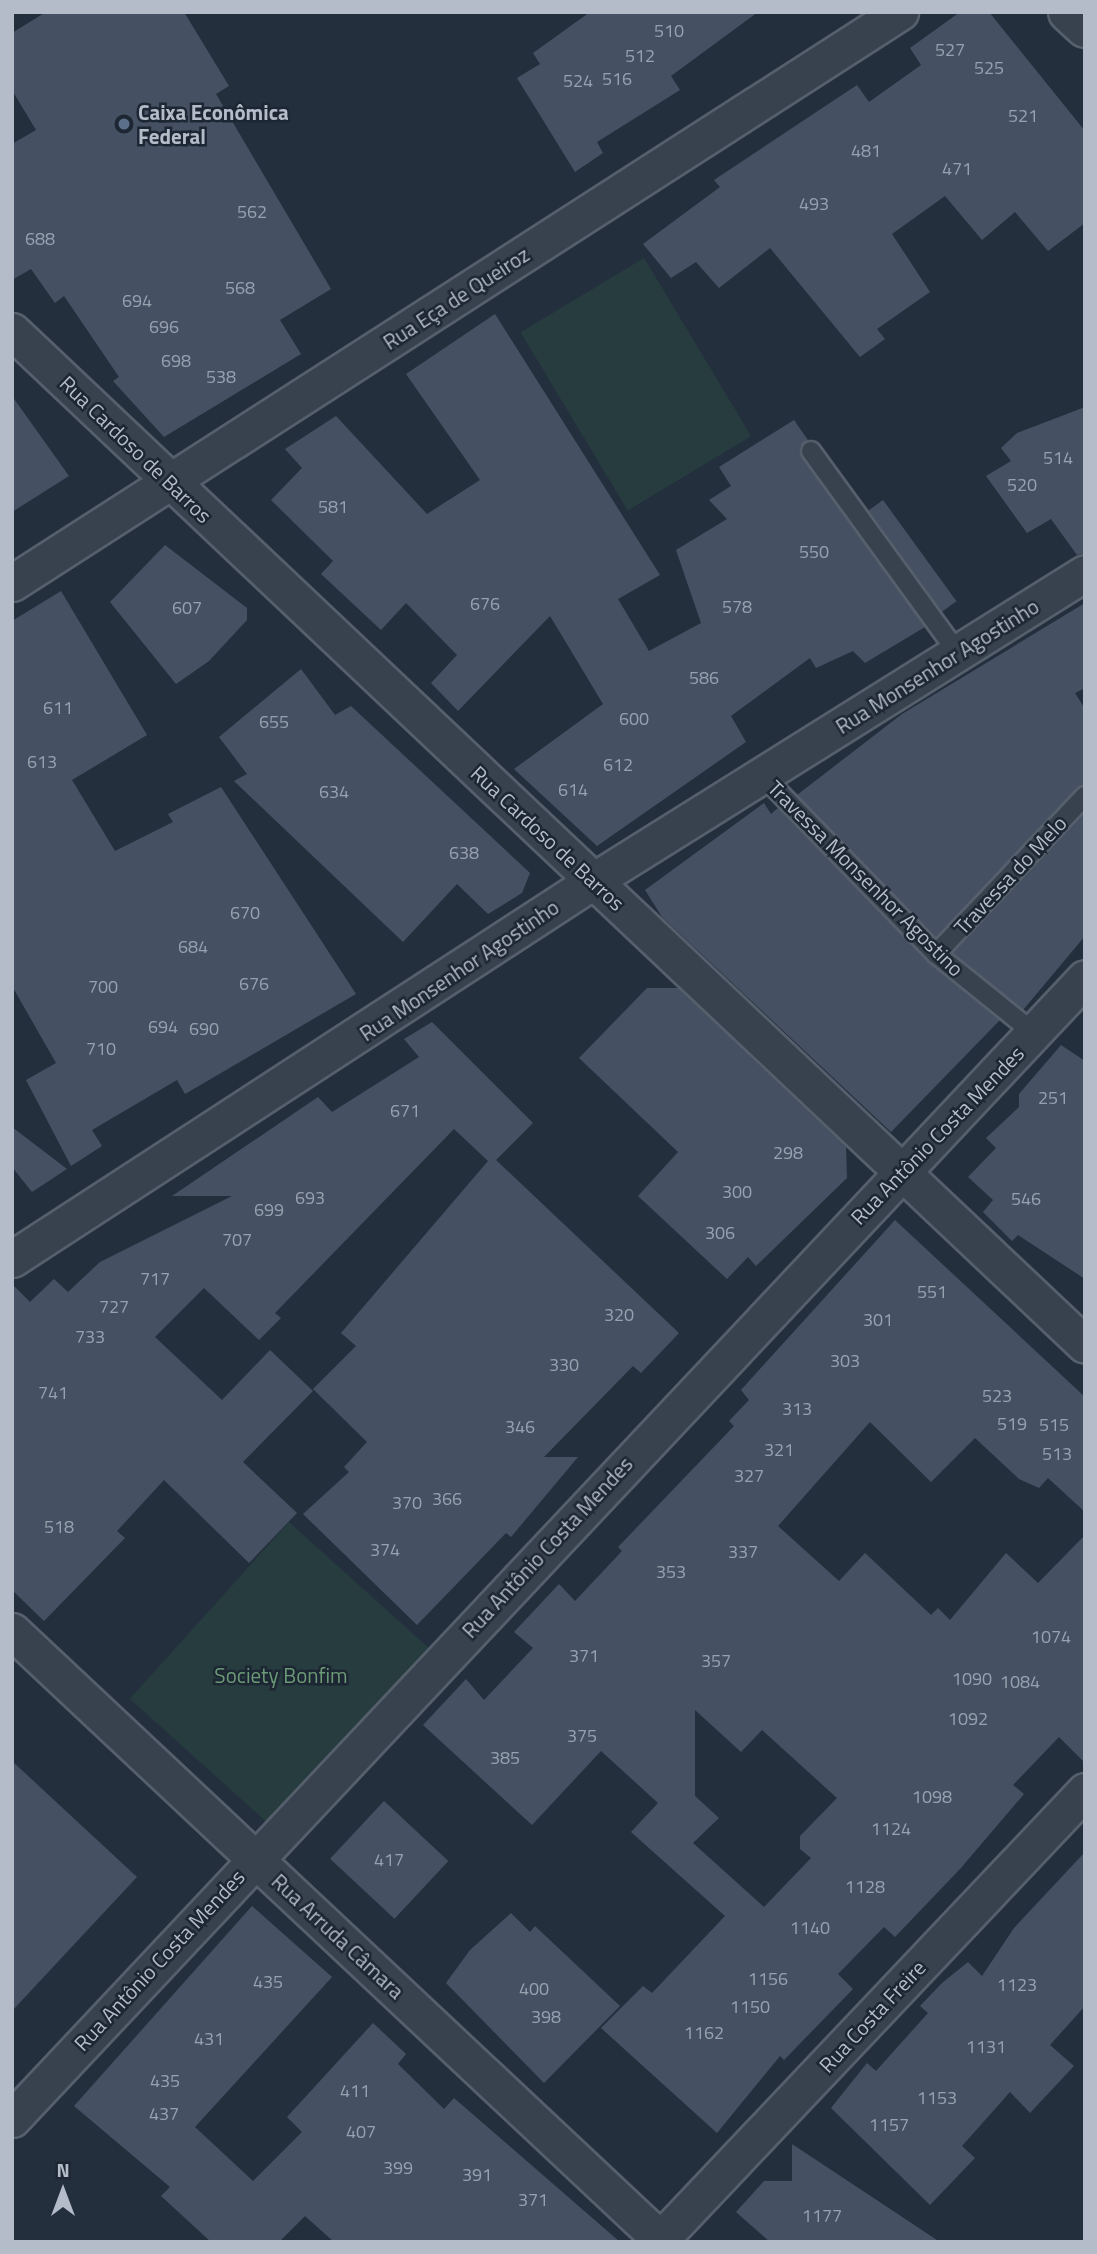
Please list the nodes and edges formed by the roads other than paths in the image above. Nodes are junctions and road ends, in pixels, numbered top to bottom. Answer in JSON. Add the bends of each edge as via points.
{"nodes":[{"id":1,"x":900,"y":12,"type":"edge"},
{"id":2,"x":1068,"y":12,"type":"edge"},
{"id":3,"x":1085,"y":28,"type":"edge"},
{"id":4,"x":12,"y":331,"type":"edge"},
{"id":5,"x":811,"y":451,"type":"dead end"},
{"id":6,"x":171,"y":482,"type":"junction"},
{"id":7,"x":1085,"y":573,"type":"edge"},
{"id":8,"x":12,"y":583,"type":"edge"},
{"id":9,"x":958,"y":653,"type":"junction"},
{"id":10,"x":763,"y":776,"type":"junction"},
{"id":11,"x":1085,"y":796,"type":"edge"},
{"id":12,"x":593,"y":881,"type":"junction"},
{"id":13,"x":936,"y":954,"type":"junction"},
{"id":14,"x":1085,"y":978,"type":"edge"},
{"id":15,"x":1034,"y":1033,"type":"junction"},
{"id":16,"x":902,"y":1172,"type":"junction"},
{"id":17,"x":12,"y":1259,"type":"edge"},
{"id":18,"x":1085,"y":1345,"type":"edge"},
{"id":19,"x":12,"y":1631,"type":"edge"},
{"id":20,"x":1085,"y":1791,"type":"edge"},
{"id":21,"x":253,"y":1857,"type":"junction"},
{"id":22,"x":12,"y":2119,"type":"edge"},
{"id":23,"x":661,"y":2241,"type":"edge"}],
"edges":[{"from":1,"to":6,"type":"street","name":"Rua Eça de Queiroz"},
{"from":2,"to":3,"type":"street"},
{"from":4,"to":6,"type":"street","name":"Rua Cardoso de Barros"},
{"from":5,"to":9,"type":"lane"},
{"from":6,"to":8,"type":"street","name":"Rua Eça de Queiroz"},
{"from":6,"to":12,"type":"street","name":"Rua Cardoso de Barros"},
{"from":7,"to":9,"type":"street","name":"Rua Monsenhor Agostinho"},
{"from":9,"to":10,"type":"street","name":"Rua Monsenhor Agostinho"},
{"from":10,"to":12,"type":"street","name":"Rua Monsenhor Agostinho"},
{"from":10,"to":13,"type":"lane","name":"Travessa Monsenhor Agostino"},
{"from":11,"to":13,"type":"lane","name":"Travessa do Melo"},
{"from":12,"to":16,"type":"street","name":"Rua Cardoso de Barros"},
{"from":12,"to":17,"type":"street","name":"Rua Monsenhor Agostinho"},
{"from":13,"to":15,"type":"lane","name":"Travessa Monsenhor Agostino"},
{"from":14,"to":15,"type":"street","name":"Rua Antônio Costa Mendes"},
{"from":15,"to":16,"type":"street","name":"Rua Antônio Costa Mendes"},
{"from":16,"to":18,"type":"street","name":"Rua Cardoso de Barros"},
{"from":16,"to":21,"type":"street","name":"Rua Antônio Costa Mendes"},
{"from":19,"to":21,"type":"street","name":"Rua Arruda Câmara"},
{"from":20,"to":23,"type":"street","name":"Rua Costa Freire"},
{"from":21,"to":22,"type":"street","name":"Rua Antônio Costa Mendes"},
{"from":21,"to":23,"type":"street","name":"Rua Arruda Câmara"}]}
